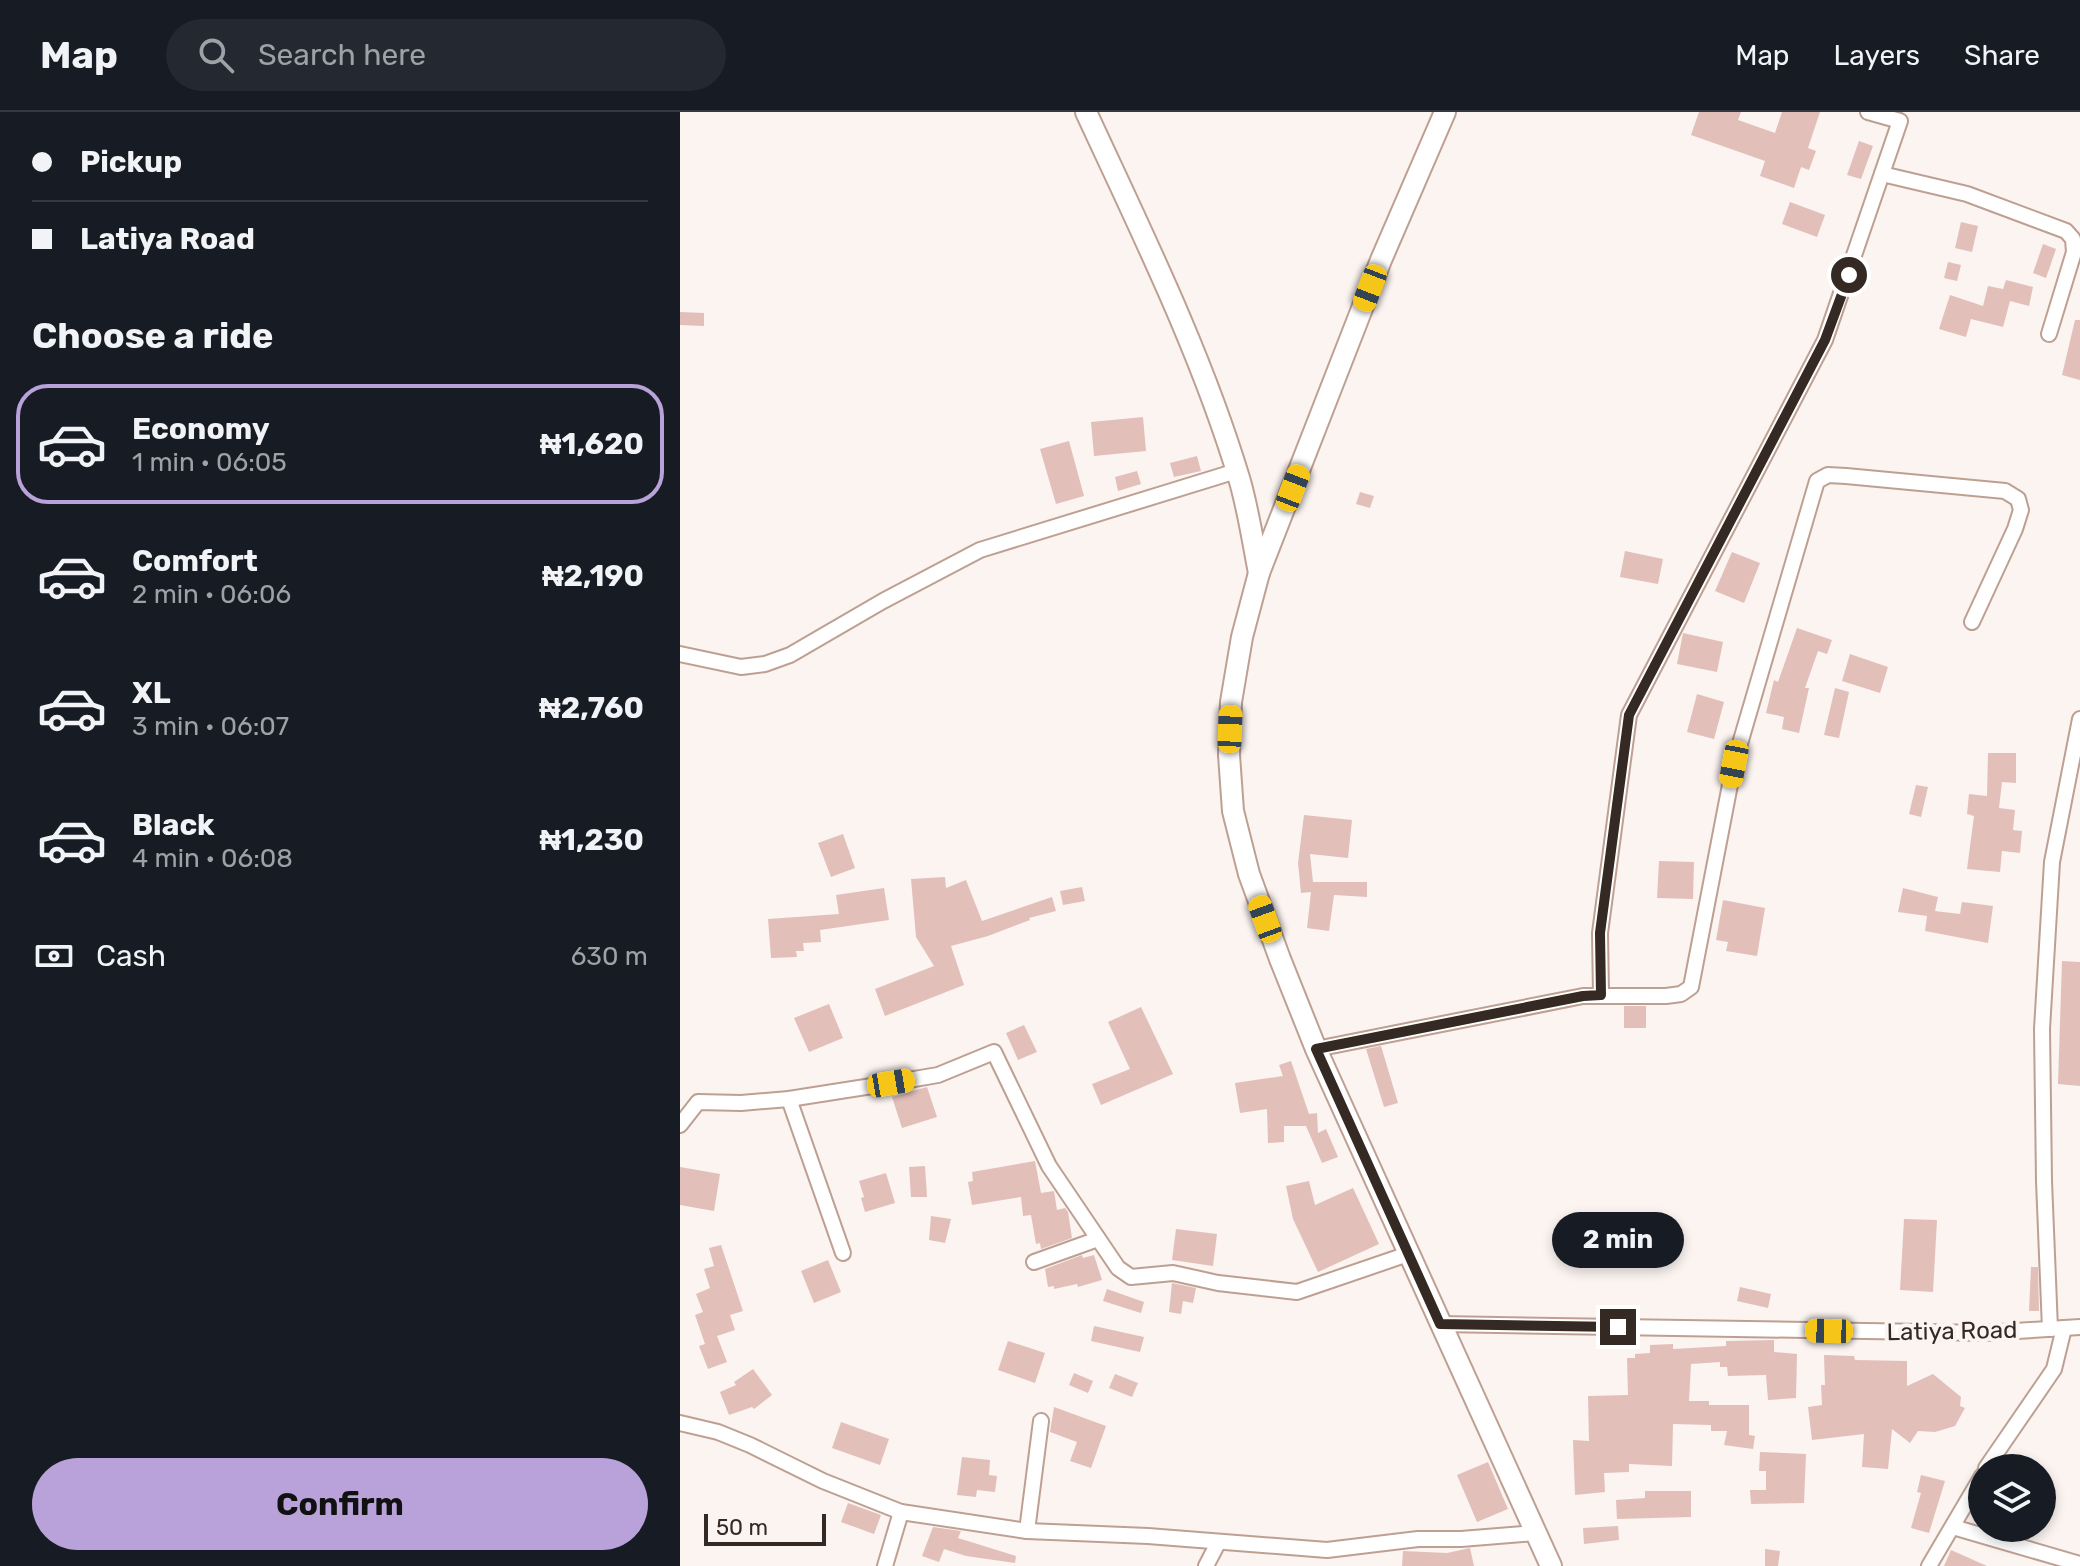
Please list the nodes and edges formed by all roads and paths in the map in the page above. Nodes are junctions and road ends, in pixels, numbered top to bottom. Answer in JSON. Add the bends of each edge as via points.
{"nodes":[{"id":1,"x":1086,"y":112,"type":"edge"},
{"id":2,"x":1445,"y":112,"type":"edge"},
{"id":3,"x":1868,"y":112,"type":"edge"},
{"id":4,"x":1901,"y":116,"type":"edge"},
{"id":5,"x":1882,"y":174,"type":"junction"},
{"id":6,"x":2049,"y":334,"type":"dead end"},
{"id":7,"x":1230,"y":473,"type":"dead end"},
{"id":8,"x":1259,"y":573,"type":"junction"},
{"id":9,"x":1972,"y":622,"type":"dead end"},
{"id":10,"x":680,"y":654,"type":"edge"},
{"id":11,"x":2080,"y":719,"type":"edge"},
{"id":12,"x":1601,"y":995,"type":"junction"},
{"id":13,"x":1316,"y":1049,"type":"junction"},
{"id":14,"x":789,"y":1099,"type":"junction"},
{"id":15,"x":680,"y":1125,"type":"edge"},
{"id":16,"x":1098,"y":1239,"type":"junction"},
{"id":17,"x":843,"y":1253,"type":"dead end"},
{"id":18,"x":1408,"y":1254,"type":"junction"},
{"id":19,"x":1034,"y":1262,"type":"dead end"},
{"id":20,"x":1440,"y":1324,"type":"junction"},
{"id":21,"x":2080,"y":1327,"type":"edge"},
{"id":22,"x":2057,"y":1328,"type":"junction"},
{"id":23,"x":1041,"y":1421,"type":"dead end"},
{"id":24,"x":680,"y":1423,"type":"edge"},
{"id":25,"x":1996,"y":1454,"type":"edge"},
{"id":26,"x":1968,"y":1501,"type":"edge"},
{"id":27,"x":901,"y":1512,"type":"junction"},
{"id":28,"x":1953,"y":1527,"type":"junction"},
{"id":29,"x":1027,"y":1531,"type":"junction"},
{"id":30,"x":1535,"y":1533,"type":"junction"},
{"id":31,"x":1218,"y":1543,"type":"junction"},
{"id":32,"x":2080,"y":1564,"type":"edge"},
{"id":33,"x":885,"y":1566,"type":"edge"},
{"id":34,"x":1206,"y":1566,"type":"edge"},
{"id":35,"x":1551,"y":1566,"type":"edge"},
{"id":36,"x":1929,"y":1566,"type":"edge"}],
"edges":[{"from":1,"to":8,"type":"street","via":[[1170,297],[1225,436]]},
{"from":2,"to":8,"type":"street"},
{"from":3,"to":4,"type":"street"},
{"from":4,"to":5,"type":"street"},
{"from":5,"to":6,"type":"street","via":[[1967,194],[2066,231],[2074,252]]},
{"from":5,"to":12,"type":"street","via":[[1825,340],[1629,715],[1600,933]]},
{"from":7,"to":10,"type":"street","via":[[980,550],[765,664],[741,667]]},
{"from":8,"to":13,"type":"street","via":[[1231,702],[1233,811],[1249,874]]},
{"from":9,"to":12,"type":"street","via":[[2015,529],[2021,510],[2018,499],[2005,491],[1846,476],[1828,475],[1817,481],[1734,764],[1691,987],[1666,996]]},
{"from":11,"to":22,"type":"street","via":[[2052,862],[2042,1029],[2044,1181]]},
{"from":12,"to":13,"type":"street"},
{"from":13,"to":18,"type":"street"},
{"from":14,"to":15,"type":"street","via":[[698,1102]]},
{"from":14,"to":16,"type":"street","via":[[938,1075],[994,1052],[1049,1166]]},
{"from":14,"to":17,"type":"street"},
{"from":16,"to":18,"type":"street","via":[[1131,1277],[1173,1273],[1297,1292]]},
{"from":16,"to":19,"type":"street"},
{"from":18,"to":20,"type":"street"},
{"from":20,"to":22,"type":"street","name":"Latiya Road","via":[[1968,1333]]},
{"from":20,"to":30,"type":"street"},
{"from":21,"to":22,"type":"street","name":"Latiya Road"},
{"from":22,"to":25,"type":"street","via":[[2054,1369]]},
{"from":23,"to":29,"type":"street"},
{"from":24,"to":27,"type":"street","via":[[718,1432]]},
{"from":26,"to":28,"type":"street"},
{"from":27,"to":29,"type":"street"},
{"from":27,"to":33,"type":"street"},
{"from":28,"to":32,"type":"street"},
{"from":28,"to":36,"type":"street"},
{"from":29,"to":31,"type":"street"},
{"from":30,"to":31,"type":"street","via":[[1327,1550]]},
{"from":30,"to":35,"type":"street"},
{"from":31,"to":34,"type":"street"}]}
